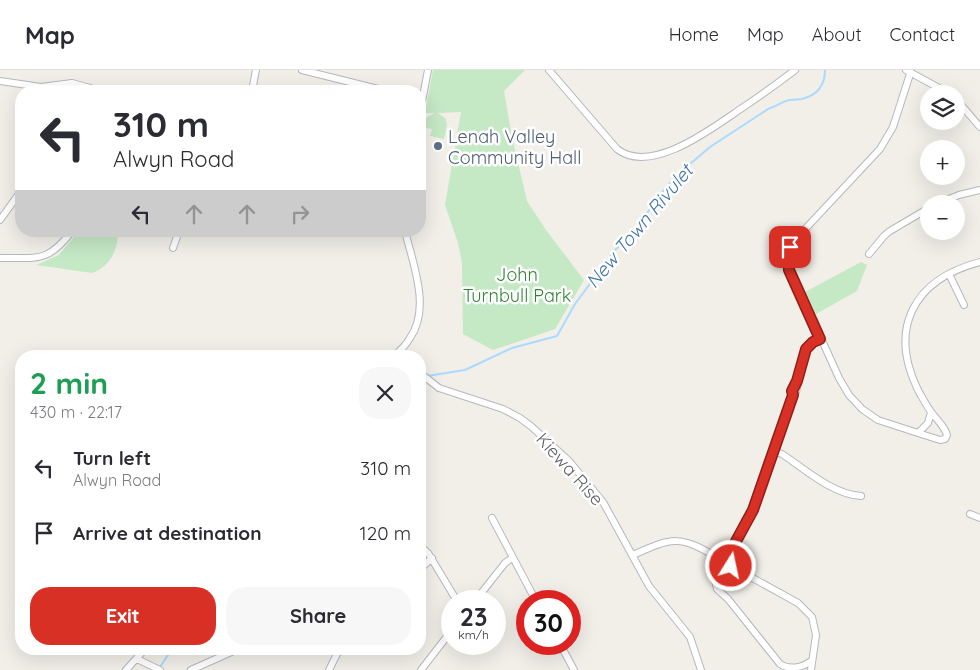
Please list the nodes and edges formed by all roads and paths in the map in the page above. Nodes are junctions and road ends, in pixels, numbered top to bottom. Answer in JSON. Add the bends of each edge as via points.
{"nodes":[{"id":1,"x":256,"y":70,"type":"edge"},
{"id":2,"x":302,"y":70,"type":"edge"},
{"id":3,"x":428,"y":70,"type":"edge"},
{"id":4,"x":549,"y":70,"type":"edge"},
{"id":5,"x":795,"y":70,"type":"edge"},
{"id":6,"x":923,"y":70,"type":"edge"},
{"id":7,"x":908,"y":72,"type":"edge"},
{"id":8,"x":920,"y":78,"type":"junction"},
{"id":9,"x":0,"y":81,"type":"edge"},
{"id":10,"x":27,"y":85,"type":"edge"},
{"id":11,"x":56,"y":85,"type":"edge"},
{"id":12,"x":79,"y":85,"type":"edge"},
{"id":13,"x":253,"y":85,"type":"edge"},
{"id":14,"x":362,"y":85,"type":"edge"},
{"id":15,"x":424,"y":85,"type":"edge"},
{"id":16,"x":933,"y":85,"type":"edge"},
{"id":17,"x":965,"y":110,"type":"edge"},
{"id":18,"x":980,"y":127,"type":"edge"},
{"id":19,"x":980,"y":190,"type":"edge"},
{"id":20,"x":957,"y":195,"type":"edge"},
{"id":21,"x":15,"y":199,"type":"edge"},
{"id":22,"x":920,"y":214,"type":"edge"},
{"id":23,"x":0,"y":220,"type":"edge"},
{"id":24,"x":67,"y":237,"type":"edge"},
{"id":25,"x":177,"y":237,"type":"edge"},
{"id":26,"x":407,"y":237,"type":"edge"},
{"id":27,"x":173,"y":248,"type":"dead end"},
{"id":28,"x":869,"y":254,"type":"dead end"},
{"id":29,"x":0,"y":258,"type":"edge"},
{"id":30,"x":980,"y":262,"type":"edge"},
{"id":31,"x":949,"y":274,"type":"junction"},
{"id":32,"x":964,"y":306,"type":"dead end"},
{"id":33,"x":820,"y":339,"type":"junction"},
{"id":34,"x":401,"y":350,"type":"edge"},
{"id":35,"x":426,"y":378,"type":"edge"},
{"id":36,"x":931,"y":412,"type":"junction"},
{"id":37,"x":918,"y":433,"type":"junction"},
{"id":38,"x":774,"y":451,"type":"junction"},
{"id":39,"x":861,"y":496,"type":"dead end"},
{"id":40,"x":970,"y":514,"type":"dead end"},
{"id":41,"x":492,"y":518,"type":"dead end"},
{"id":42,"x":980,"y":518,"type":"edge"},
{"id":43,"x":426,"y":552,"type":"edge"},
{"id":44,"x":633,"y":555,"type":"junction"},
{"id":45,"x":728,"y":556,"type":"junction"},
{"id":46,"x":432,"y":558,"type":"junction"},
{"id":47,"x":512,"y":558,"type":"junction"},
{"id":48,"x":718,"y":558,"type":"junction"},
{"id":49,"x":426,"y":564,"type":"edge"},
{"id":50,"x":731,"y":566,"type":"junction"},
{"id":51,"x":721,"y":569,"type":"junction"},
{"id":52,"x":451,"y":590,"type":"edge"},
{"id":53,"x":484,"y":590,"type":"edge"},
{"id":54,"x":530,"y":590,"type":"edge"},
{"id":55,"x":441,"y":644,"type":"edge"},
{"id":56,"x":140,"y":655,"type":"edge"},
{"id":57,"x":225,"y":655,"type":"edge"},
{"id":58,"x":336,"y":655,"type":"edge"},
{"id":59,"x":566,"y":655,"type":"edge"},
{"id":60,"x":137,"y":659,"type":"junction"},
{"id":61,"x":811,"y":661,"type":"junction"},
{"id":62,"x":126,"y":670,"type":"edge"},
{"id":63,"x":160,"y":670,"type":"edge"},
{"id":64,"x":191,"y":670,"type":"edge"},
{"id":65,"x":329,"y":670,"type":"edge"},
{"id":66,"x":421,"y":670,"type":"edge"},
{"id":67,"x":574,"y":670,"type":"edge"},
{"id":68,"x":701,"y":670,"type":"edge"},
{"id":69,"x":811,"y":670,"type":"edge"}],
"edges":[{"from":1,"to":13,"type":"street"},
{"from":2,"to":14,"type":"street"},
{"from":3,"to":15,"type":"street"},
{"from":4,"to":5,"type":"street","via":[[617,149],[624,154],[643,157],[698,138]]},
{"from":6,"to":8,"type":"street"},
{"from":7,"to":8,"type":"street"},
{"from":7,"to":33,"type":"street","via":[[893,127],[880,149],[790,247],[789,270]]},
{"from":8,"to":16,"type":"street"},
{"from":9,"to":10,"type":"street"},
{"from":11,"to":12,"type":"street"},
{"from":17,"to":18,"type":"street"},
{"from":19,"to":20,"type":"street"},
{"from":21,"to":23,"type":"street"},
{"from":22,"to":28,"type":"street","via":[[884,236]]},
{"from":24,"to":29,"type":"street","via":[[59,247],[43,256]]},
{"from":25,"to":27,"type":"street"},
{"from":26,"to":34,"type":"street","via":[[421,310],[413,333]]},
{"from":30,"to":31,"type":"street"},
{"from":31,"to":32,"type":"street"},
{"from":31,"to":36,"type":"street","via":[[917,301],[906,329],[908,365]]},
{"from":33,"to":37,"type":"street","via":[[843,386],[862,409],[878,420]]},
{"from":33,"to":38,"type":"street","via":[[806,349],[796,392]]},
{"from":35,"to":44,"type":"street","name":"Kiewa Rise","via":[[454,394],[503,409],[532,426],[569,461],[597,494]]},
{"from":36,"to":37,"type":"street","via":[[928,423]]},
{"from":36,"to":37,"type":"street","via":[[946,431],[946,437],[940,440]]},
{"from":38,"to":39,"type":"street","via":[[830,486]]},
{"from":38,"to":45,"type":"street","via":[[753,510]]},
{"from":40,"to":42,"type":"street"},
{"from":41,"to":47,"type":"street"},
{"from":43,"to":46,"type":"street"},
{"from":44,"to":48,"type":"street","via":[[664,542],[679,540]]},
{"from":44,"to":68,"type":"street","name":"Kiewa Rise","via":[[651,589],[690,637]]},
{"from":45,"to":48,"type":"street"},
{"from":45,"to":50,"type":"street"},
{"from":46,"to":49,"type":"street"},
{"from":46,"to":52,"type":"street"},
{"from":47,"to":53,"type":"street"},
{"from":47,"to":54,"type":"street"},
{"from":48,"to":51,"type":"street","via":[[716,564]]},
{"from":50,"to":51,"type":"street"},
{"from":50,"to":61,"type":"street","via":[[806,609],[812,617],[816,635]]},
{"from":51,"to":61,"type":"street","via":[[715,580],[717,589],[780,664],[793,669]]},
{"from":55,"to":66,"type":"street"},
{"from":56,"to":60,"type":"street"},
{"from":57,"to":64,"type":"street"},
{"from":58,"to":65,"type":"street"},
{"from":59,"to":67,"type":"street"},
{"from":60,"to":62,"type":"street"},
{"from":60,"to":63,"type":"street"},
{"from":61,"to":69,"type":"street"}]}
